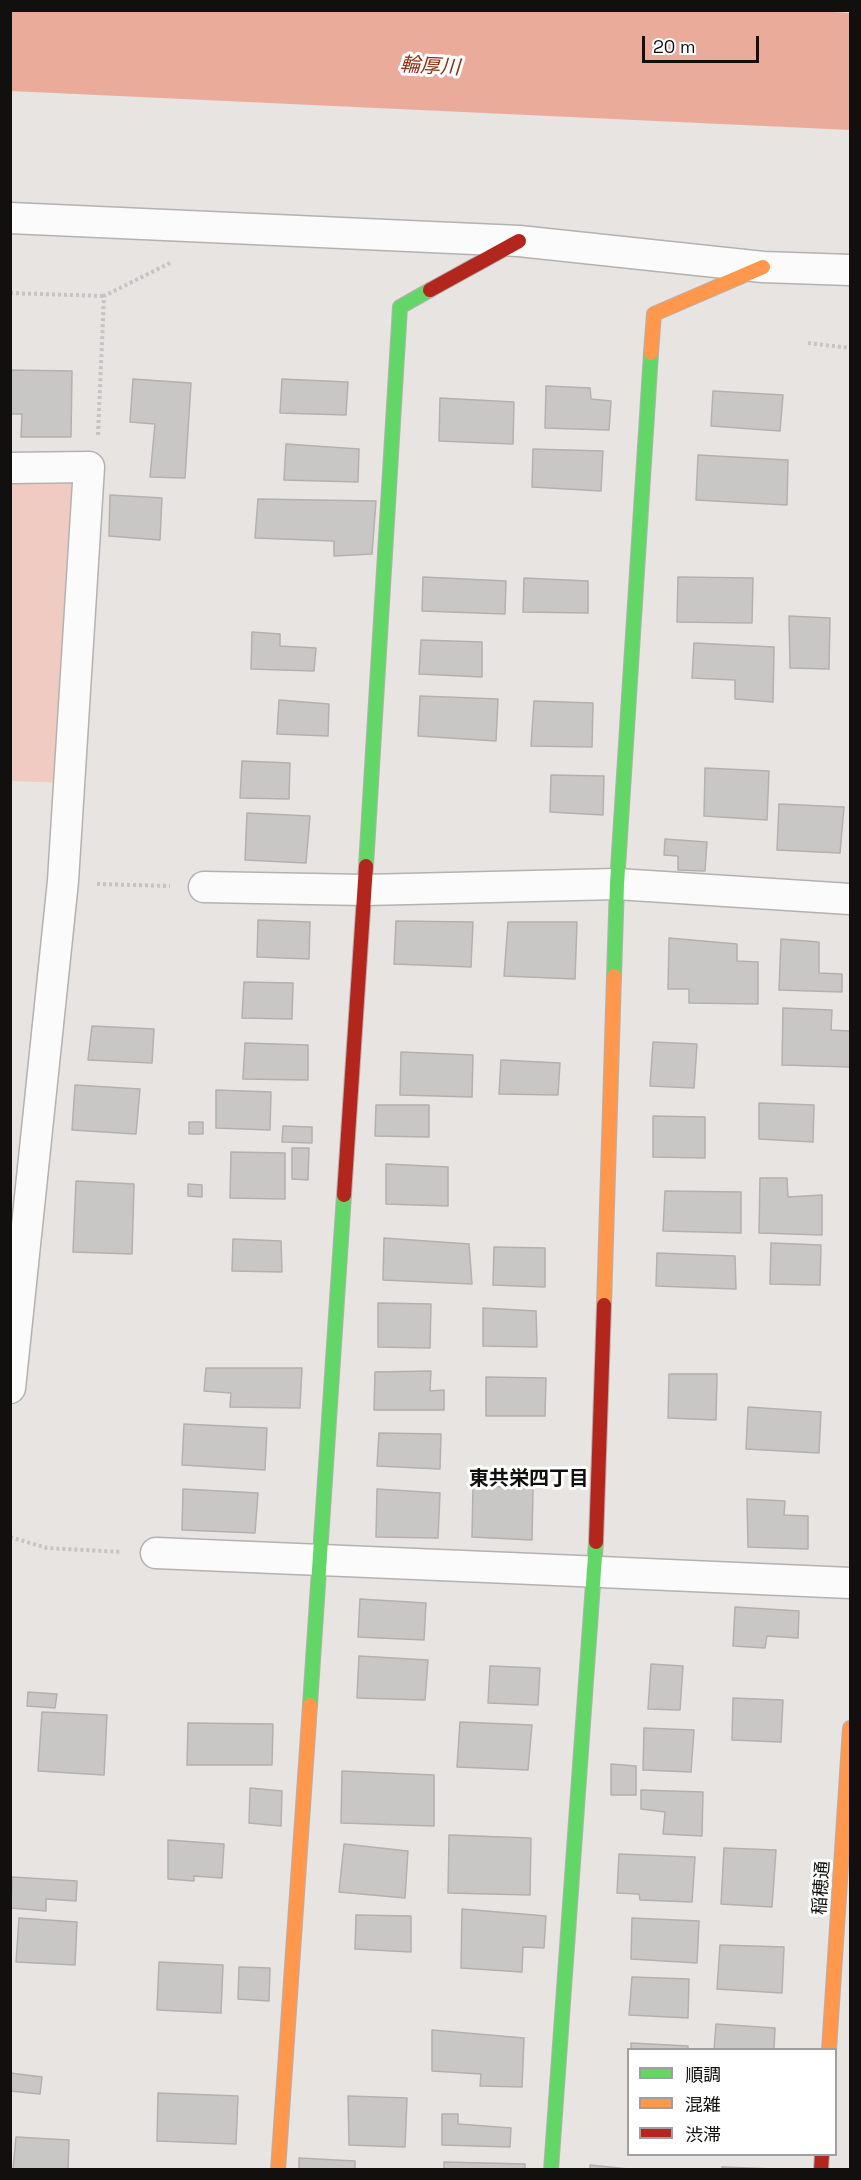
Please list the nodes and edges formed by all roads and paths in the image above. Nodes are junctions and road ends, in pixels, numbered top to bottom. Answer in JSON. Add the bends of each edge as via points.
{"nodes":[{"id":1,"x":10,"y":218,"type":"edge"},
{"id":2,"x":519,"y":241,"type":"junction"},
{"id":3,"x":177,"y":260,"type":"dead end"},
{"id":4,"x":763,"y":267,"type":"junction"},
{"id":5,"x":850,"y":270,"type":"edge"},
{"id":6,"x":10,"y":293,"type":"edge"},
{"id":7,"x":104,"y":296,"type":"junction"},
{"id":8,"x":808,"y":343,"type":"dead end"},
{"id":9,"x":850,"y":348,"type":"edge"},
{"id":10,"x":89,"y":467,"type":"junction"},
{"id":11,"x":10,"y":468,"type":"edge"},
{"id":12,"x":63,"y":881,"type":"junction"},
{"id":13,"x":617,"y":884,"type":"junction"},
{"id":14,"x":204,"y":887,"type":"joint"},
{"id":15,"x":365,"y":890,"type":"junction"},
{"id":16,"x":850,"y":899,"type":"edge"},
{"id":17,"x":10,"y":1388,"type":"edge"},
{"id":18,"x":10,"y":1537,"type":"edge"},
{"id":19,"x":156,"y":1553,"type":"joint"},
{"id":20,"x":322,"y":1559,"type":"junction"},
{"id":21,"x":595,"y":1573,"type":"junction"},
{"id":22,"x":850,"y":1583,"type":"edge"},
{"id":23,"x":850,"y":1728,"type":"edge"},
{"id":24,"x":829,"y":2048,"type":"edge"},
{"id":25,"x":278,"y":2169,"type":"edge"},
{"id":26,"x":551,"y":2169,"type":"edge"}],
"edges":[{"from":1,"to":2,"type":"street"},
{"from":2,"to":4,"type":"street"},
{"from":2,"to":15,"type":"street","via":[[400,307]]},
{"from":3,"to":7,"type":"path"},
{"from":4,"to":5,"type":"street"},
{"from":4,"to":13,"type":"street","via":[[654,315]]},
{"from":6,"to":7,"type":"path"},
{"from":7,"to":10,"type":"path","via":[[98,442]]},
{"from":8,"to":9,"type":"path"},
{"from":10,"to":11,"type":"street"},
{"from":10,"to":12,"type":"street"},
{"from":12,"to":14,"type":"path"},
{"from":12,"to":17,"type":"street"},
{"from":13,"to":15,"type":"street"},
{"from":13,"to":16,"type":"street"},
{"from":13,"to":21,"type":"street"},
{"from":14,"to":15,"type":"street"},
{"from":15,"to":20,"type":"street"},
{"from":18,"to":19,"type":"path","via":[[48,1548]]},
{"from":19,"to":20,"type":"street"},
{"from":20,"to":21,"type":"street"},
{"from":20,"to":25,"type":"street"},
{"from":21,"to":22,"type":"street"},
{"from":21,"to":26,"type":"street"},
{"from":23,"to":24,"type":"street","name":"稲穂通"}]}
